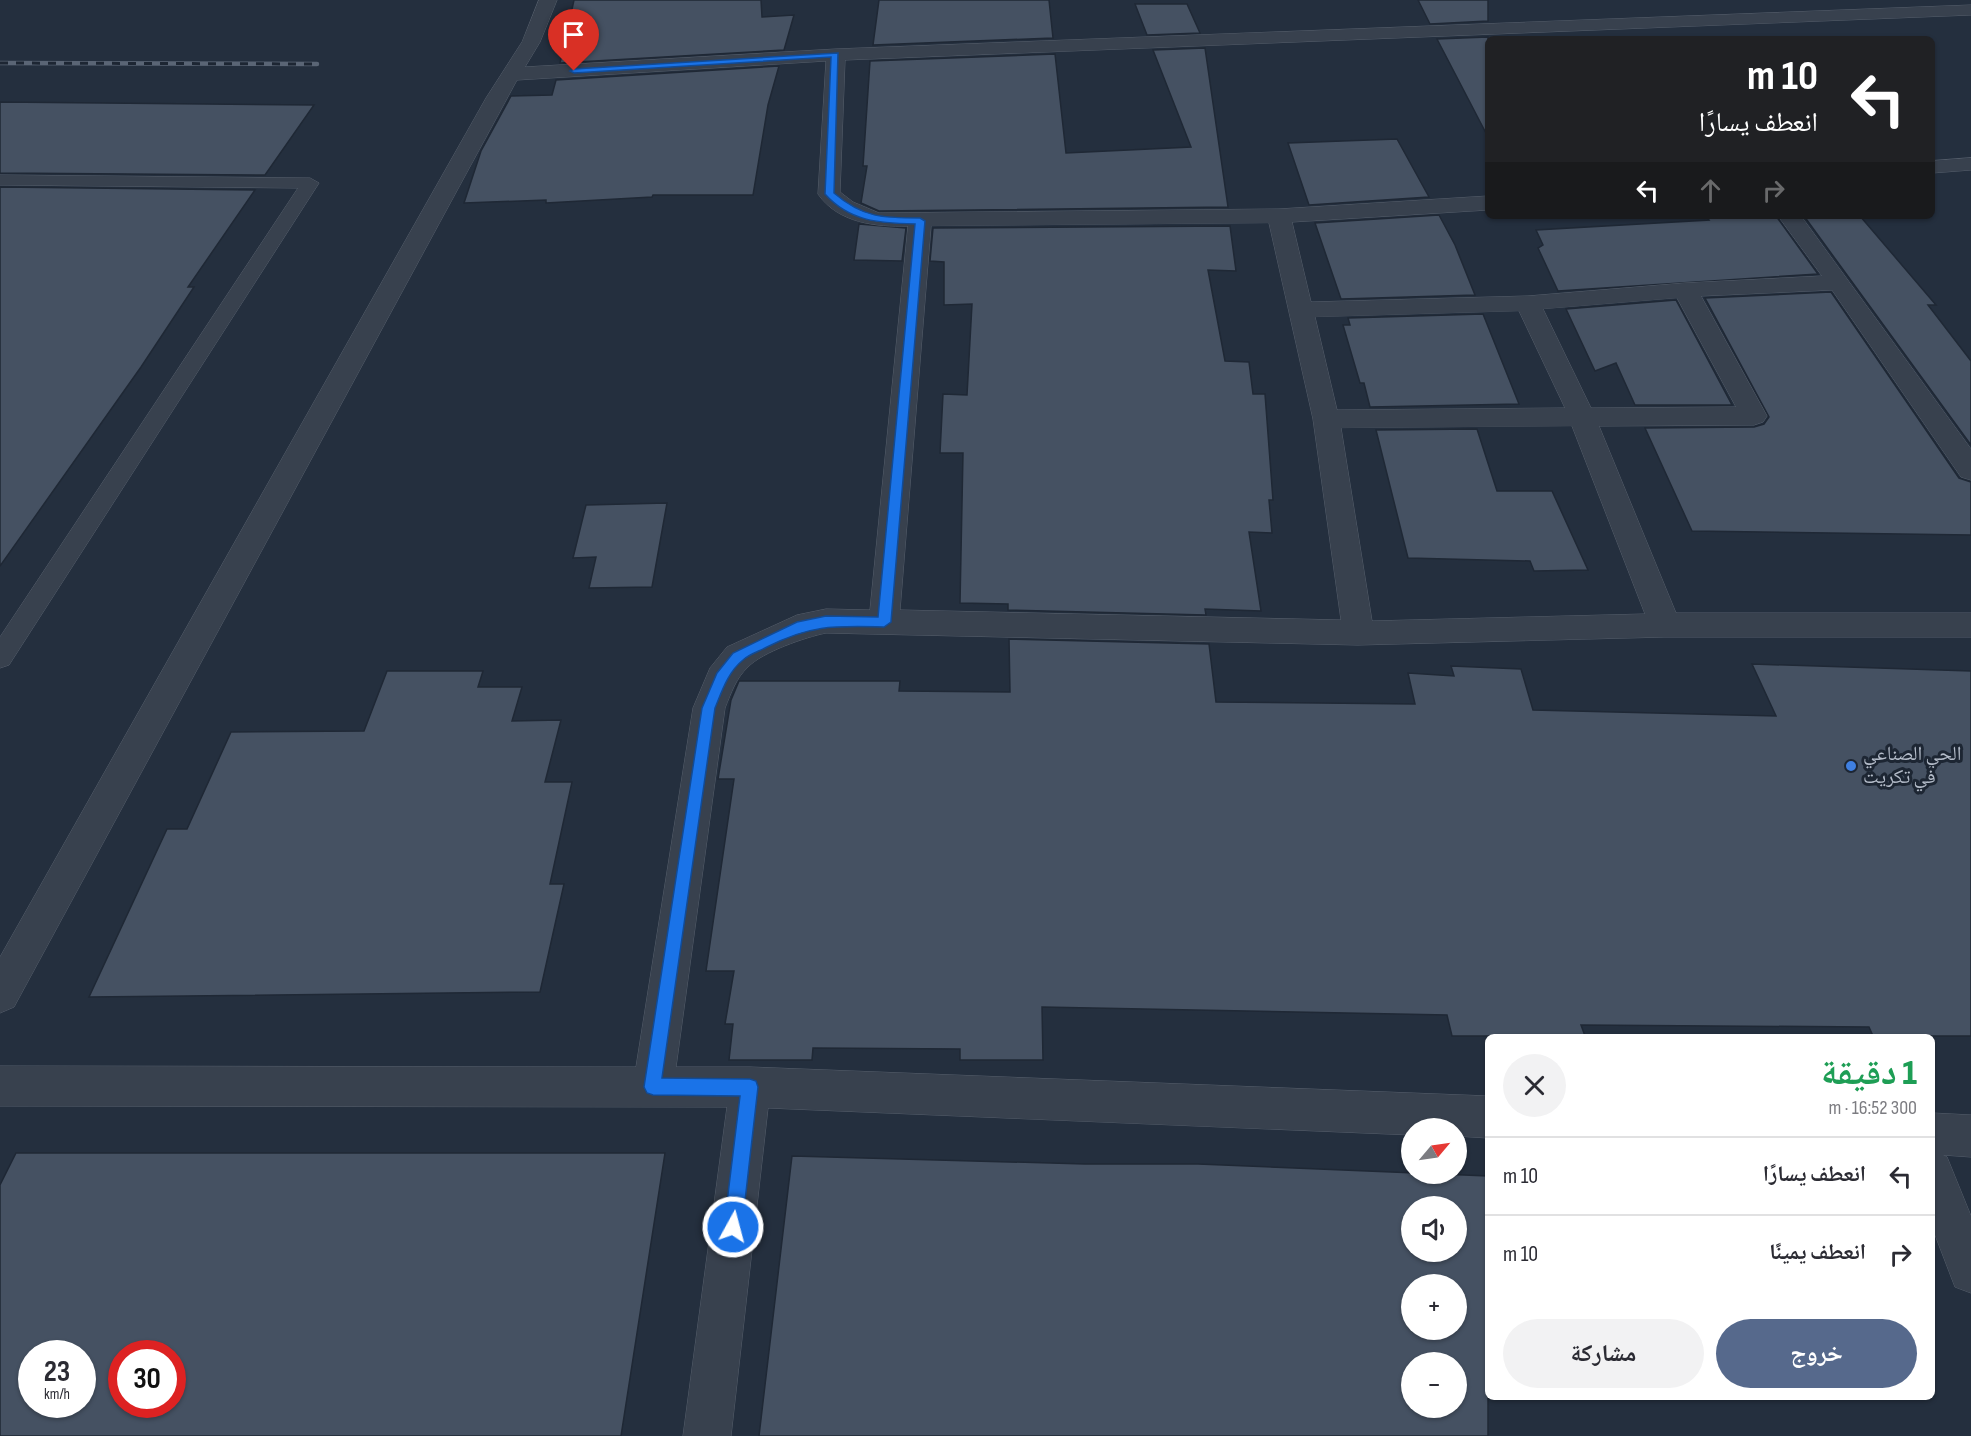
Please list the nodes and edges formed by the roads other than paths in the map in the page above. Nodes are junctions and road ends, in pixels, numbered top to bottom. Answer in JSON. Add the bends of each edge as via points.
{"nodes":[{"id":1,"x":548,"y":0,"type":"edge"},
{"id":2,"x":1971,"y":10,"type":"edge"},
{"id":3,"x":836,"y":54,"type":"junction"},
{"id":4,"x":512,"y":74,"type":"junction"},
{"id":5,"x":1971,"y":164,"type":"edge"},
{"id":6,"x":1935,"y":167,"type":"edge"},
{"id":7,"x":0,"y":180,"type":"edge"},
{"id":8,"x":1485,"y":203,"type":"edge"},
{"id":9,"x":1279,"y":216,"type":"junction"},
{"id":10,"x":1791,"y":219,"type":"edge"},
{"id":11,"x":920,"y":221,"type":"junction"},
{"id":12,"x":1839,"y":282,"type":"junction"},
{"id":13,"x":1685,"y":290,"type":"junction"},
{"id":14,"x":1528,"y":303,"type":"junction"},
{"id":15,"x":1299,"y":310,"type":"junction"},
{"id":16,"x":1581,"y":415,"type":"junction"},
{"id":17,"x":1326,"y":419,"type":"junction"},
{"id":18,"x":1971,"y":470,"type":"edge"},
{"id":19,"x":884,"y":622,"type":"junction"},
{"id":20,"x":1665,"y":625,"type":"junction"},
{"id":21,"x":1971,"y":625,"type":"edge"},
{"id":22,"x":1358,"y":633,"type":"junction"},
{"id":23,"x":0,"y":658,"type":"edge"},
{"id":24,"x":0,"y":994,"type":"edge"},
{"id":25,"x":0,"y":1086,"type":"edge"},
{"id":26,"x":653,"y":1087,"type":"junction"},
{"id":27,"x":750,"y":1087,"type":"junction"},
{"id":28,"x":1485,"y":1117,"type":"edge"},
{"id":29,"x":1935,"y":1134,"type":"edge"},
{"id":30,"x":1971,"y":1136,"type":"edge"},
{"id":31,"x":1935,"y":1181,"type":"edge"},
{"id":32,"x":1971,"y":1271,"type":"edge"},
{"id":33,"x":707,"y":1436,"type":"edge"}],
"edges":[{"from":1,"to":4,"type":"street","via":[[531,42]]},
{"from":2,"to":3,"type":"street"},
{"from":3,"to":4,"type":"street"},
{"from":3,"to":11,"type":"street","via":[[829,194],[845,207],[876,220]]},
{"from":4,"to":24,"type":"street"},
{"from":5,"to":6,"type":"street"},
{"from":7,"to":23,"type":"lane","via":[[310,183]]},
{"from":8,"to":9,"type":"street"},
{"from":9,"to":11,"type":"street"},
{"from":9,"to":15,"type":"street"},
{"from":10,"to":12,"type":"street"},
{"from":11,"to":19,"type":"street"},
{"from":12,"to":13,"type":"street"},
{"from":12,"to":18,"type":"street"},
{"from":13,"to":14,"type":"street"},
{"from":13,"to":16,"type":"street","via":[[1754,416]]},
{"from":14,"to":15,"type":"street"},
{"from":14,"to":16,"type":"street"},
{"from":15,"to":17,"type":"street"},
{"from":16,"to":17,"type":"street"},
{"from":16,"to":20,"type":"street"},
{"from":17,"to":22,"type":"street"},
{"from":19,"to":22,"type":"street"},
{"from":19,"to":26,"type":"street","via":[[826,621],[797,627],[738,656],[722,676],[709,708]]},
{"from":20,"to":21,"type":"street"},
{"from":20,"to":22,"type":"street"},
{"from":25,"to":26,"type":"street"},
{"from":26,"to":27,"type":"street"},
{"from":27,"to":28,"type":"street"},
{"from":27,"to":33,"type":"street"},
{"from":29,"to":30,"type":"street"},
{"from":31,"to":32,"type":"street"}]}
